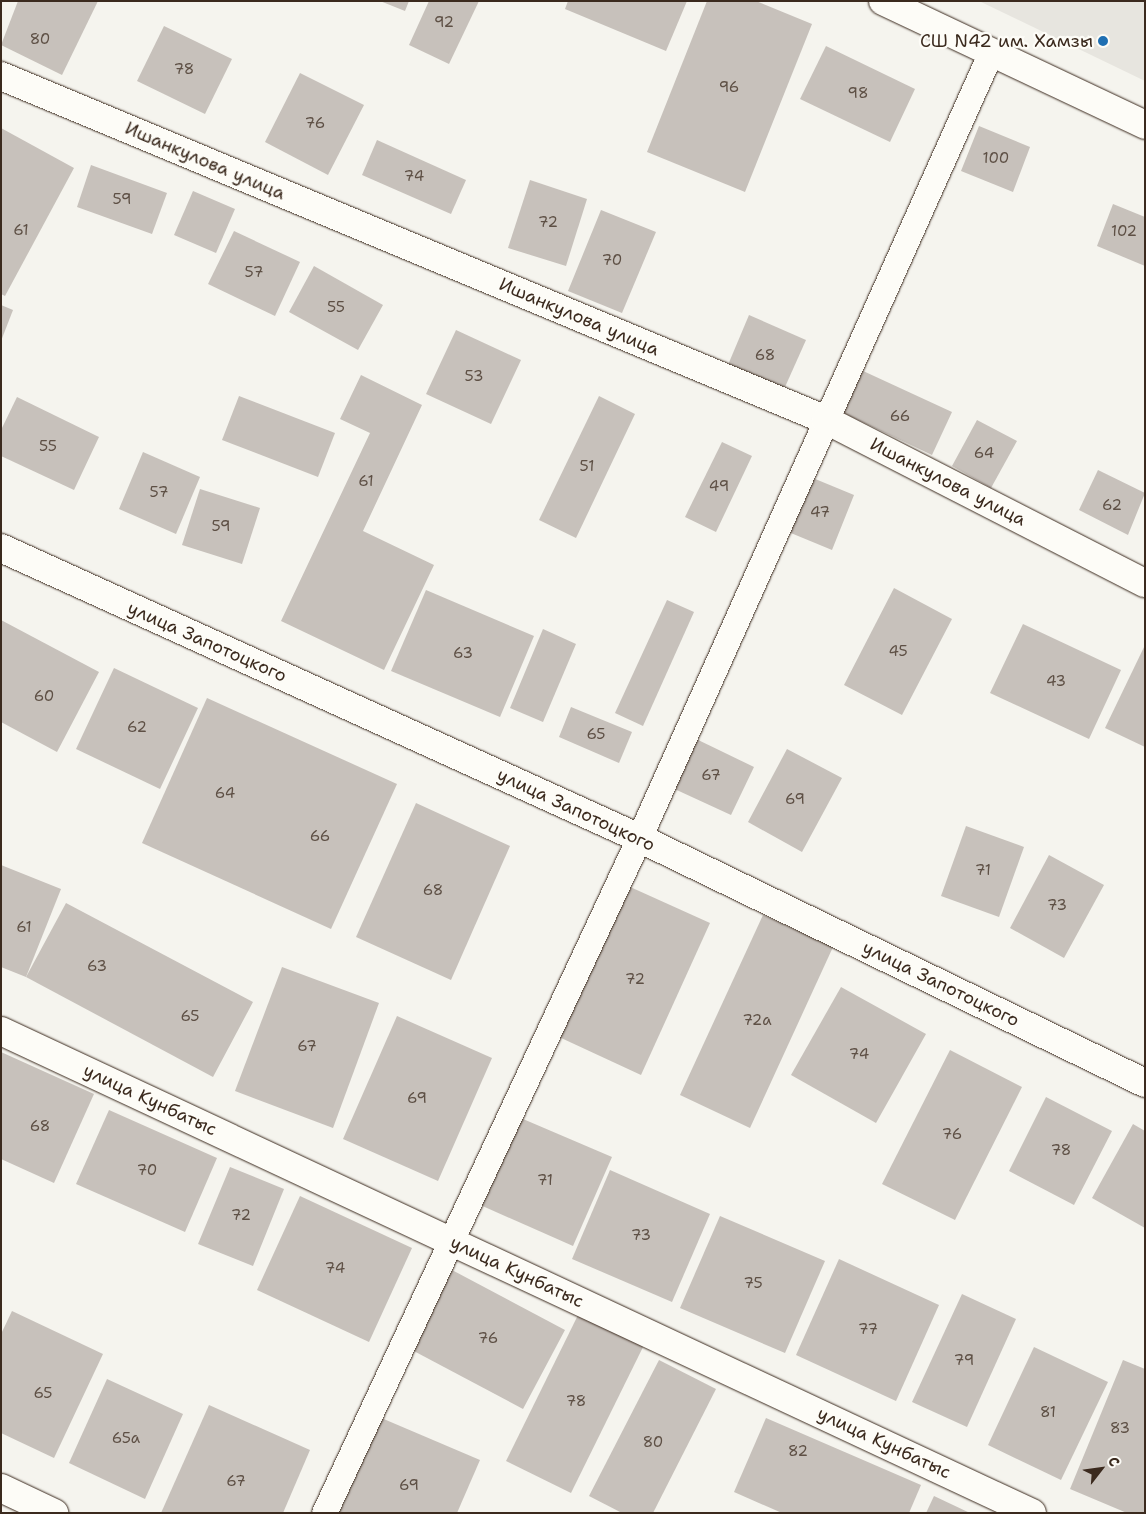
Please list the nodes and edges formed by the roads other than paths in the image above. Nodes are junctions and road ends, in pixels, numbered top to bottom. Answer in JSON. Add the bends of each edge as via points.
{"nodes":[{"id":1,"x":883,"y":1,"type":"edge"},
{"id":2,"x":991,"y":52,"type":"junction"},
{"id":3,"x":1,"y":76,"type":"edge"},
{"id":4,"x":1145,"y":125,"type":"edge"},
{"id":5,"x":826,"y":420,"type":"junction"},
{"id":6,"x":1,"y":548,"type":"edge"},
{"id":7,"x":1145,"y":583,"type":"edge"},
{"id":8,"x":639,"y":838,"type":"junction"},
{"id":9,"x":1,"y":1031,"type":"edge"},
{"id":10,"x":1145,"y":1083,"type":"edge"},
{"id":11,"x":451,"y":1241,"type":"junction"},
{"id":12,"x":1,"y":1488,"type":"edge"},
{"id":13,"x":54,"y":1513,"type":"edge"},
{"id":14,"x":324,"y":1513,"type":"edge"},
{"id":15,"x":1032,"y":1513,"type":"edge"}],
"edges":[{"from":1,"to":2,"type":"street"},
{"from":2,"to":4,"type":"street"},
{"from":2,"to":5,"type":"lane"},
{"from":3,"to":5,"type":"street","name":"Ишанкулова улица"},
{"from":5,"to":7,"type":"street","name":"Ишанкулова улица"},
{"from":5,"to":8,"type":"lane"},
{"from":6,"to":8,"type":"street","name":"улица Запотоцкого"},
{"from":8,"to":10,"type":"street","name":"улица Запотоцкого"},
{"from":8,"to":11,"type":"lane"},
{"from":9,"to":11,"type":"street","name":"улица Кунбатыс"},
{"from":11,"to":14,"type":"lane"},
{"from":11,"to":15,"type":"street","name":"улица Кунбатыс"},
{"from":12,"to":13,"type":"street"}]}
